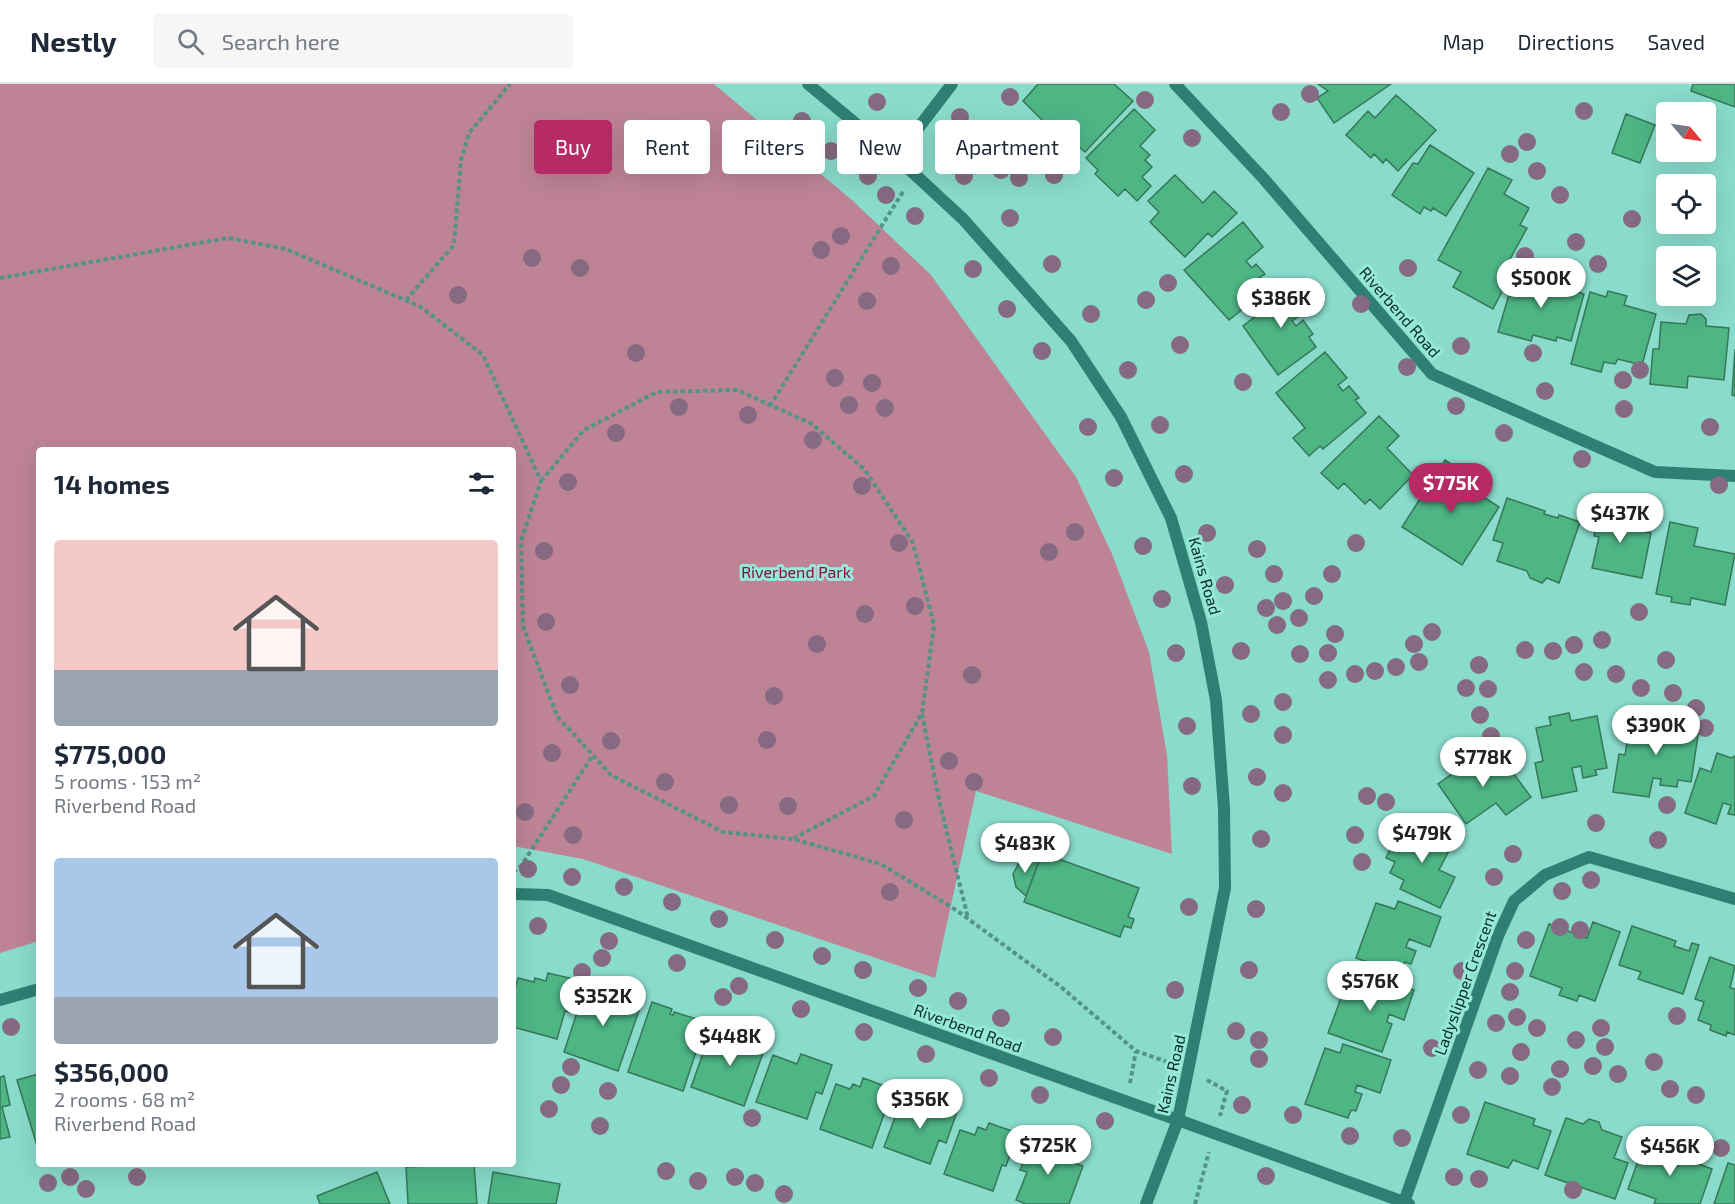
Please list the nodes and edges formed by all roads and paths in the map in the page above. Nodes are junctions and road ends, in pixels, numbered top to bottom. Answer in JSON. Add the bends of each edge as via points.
{"nodes":[{"id":1,"x":510,"y":84,"type":"edge"},
{"id":2,"x":808,"y":84,"type":"edge"},
{"id":3,"x":952,"y":84,"type":"edge"},
{"id":4,"x":1175,"y":84,"type":"edge"},
{"id":5,"x":851,"y":120,"type":"edge"},
{"id":6,"x":923,"y":122,"type":"edge"},
{"id":7,"x":915,"y":175,"type":"joint"},
{"id":8,"x":0,"y":278,"type":"edge"},
{"id":9,"x":406,"y":300,"type":"junction"},
{"id":10,"x":770,"y":406,"type":"junction"},
{"id":11,"x":1735,"y":476,"type":"edge"},
{"id":12,"x":541,"y":481,"type":"junction"},
{"id":13,"x":922,"y":713,"type":"junction"},
{"id":14,"x":593,"y":755,"type":"junction"},
{"id":15,"x":794,"y":839,"type":"junction"},
{"id":16,"x":516,"y":870,"type":"edge"},
{"id":17,"x":516,"y":894,"type":"edge"},
{"id":18,"x":1735,"y":899,"type":"edge"},
{"id":19,"x":968,"y":919,"type":"junction"},
{"id":20,"x":36,"y":990,"type":"edge"},
{"id":21,"x":0,"y":1000,"type":"edge"},
{"id":22,"x":1127,"y":1102,"type":"junction"},
{"id":23,"x":1178,"y":1120,"type":"junction"},
{"id":24,"x":1214,"y":1134,"type":"junction"},
{"id":25,"x":1407,"y":1203,"type":"edge"},
{"id":26,"x":1146,"y":1204,"type":"edge"},
{"id":27,"x":1196,"y":1204,"type":"edge"}],
"edges":[{"from":1,"to":9,"type":"path","via":[[469,133],[460,160],[454,245]]},
{"from":2,"to":5,"type":"street","name":"Kains Road"},
{"from":3,"to":6,"type":"street"},
{"from":4,"to":11,"type":"street","name":"Riverbend Road","via":[[1264,179],[1432,374],[1655,472]]},
{"from":7,"to":10,"type":"path"},
{"from":7,"to":23,"type":"street","name":"Kains Road","via":[[963,219],[1071,341],[1121,417],[1171,518],[1201,622],[1216,700],[1225,888]]},
{"from":8,"to":9,"type":"path","via":[[228,238],[286,249]]},
{"from":9,"to":12,"type":"path","via":[[421,306],[483,355]]},
{"from":10,"to":12,"type":"path","via":[[737,390],[657,392],[584,430]]},
{"from":10,"to":13,"type":"path","via":[[812,424],[865,470],[913,543],[934,625]]},
{"from":12,"to":14,"type":"path","via":[[521,541],[524,626],[557,716]]},
{"from":13,"to":15,"type":"path","via":[[874,796]]},
{"from":13,"to":19,"type":"path"},
{"from":14,"to":15,"type":"path","via":[[611,775],[723,832]]},
{"from":14,"to":16,"type":"path"},
{"from":15,"to":19,"type":"path","via":[[880,864]]},
{"from":17,"to":22,"type":"street","name":"Riverbend Road","via":[[548,895]]},
{"from":18,"to":25,"type":"street","name":"Ladyslipper Crescent","via":[[1589,857],[1545,875],[1514,901],[1498,936]]},
{"from":19,"to":22,"type":"path","via":[[1061,987],[1136,1052]]},
{"from":20,"to":21,"type":"street"},
{"from":22,"to":23,"type":"street","name":"Riverbend Road"},
{"from":23,"to":24,"type":"street","name":"Riverbend Road"},
{"from":23,"to":26,"type":"street","name":"Kains Road"},
{"from":24,"to":25,"type":"street","name":"Riverbend Road"},
{"from":24,"to":27,"type":"path"}]}
